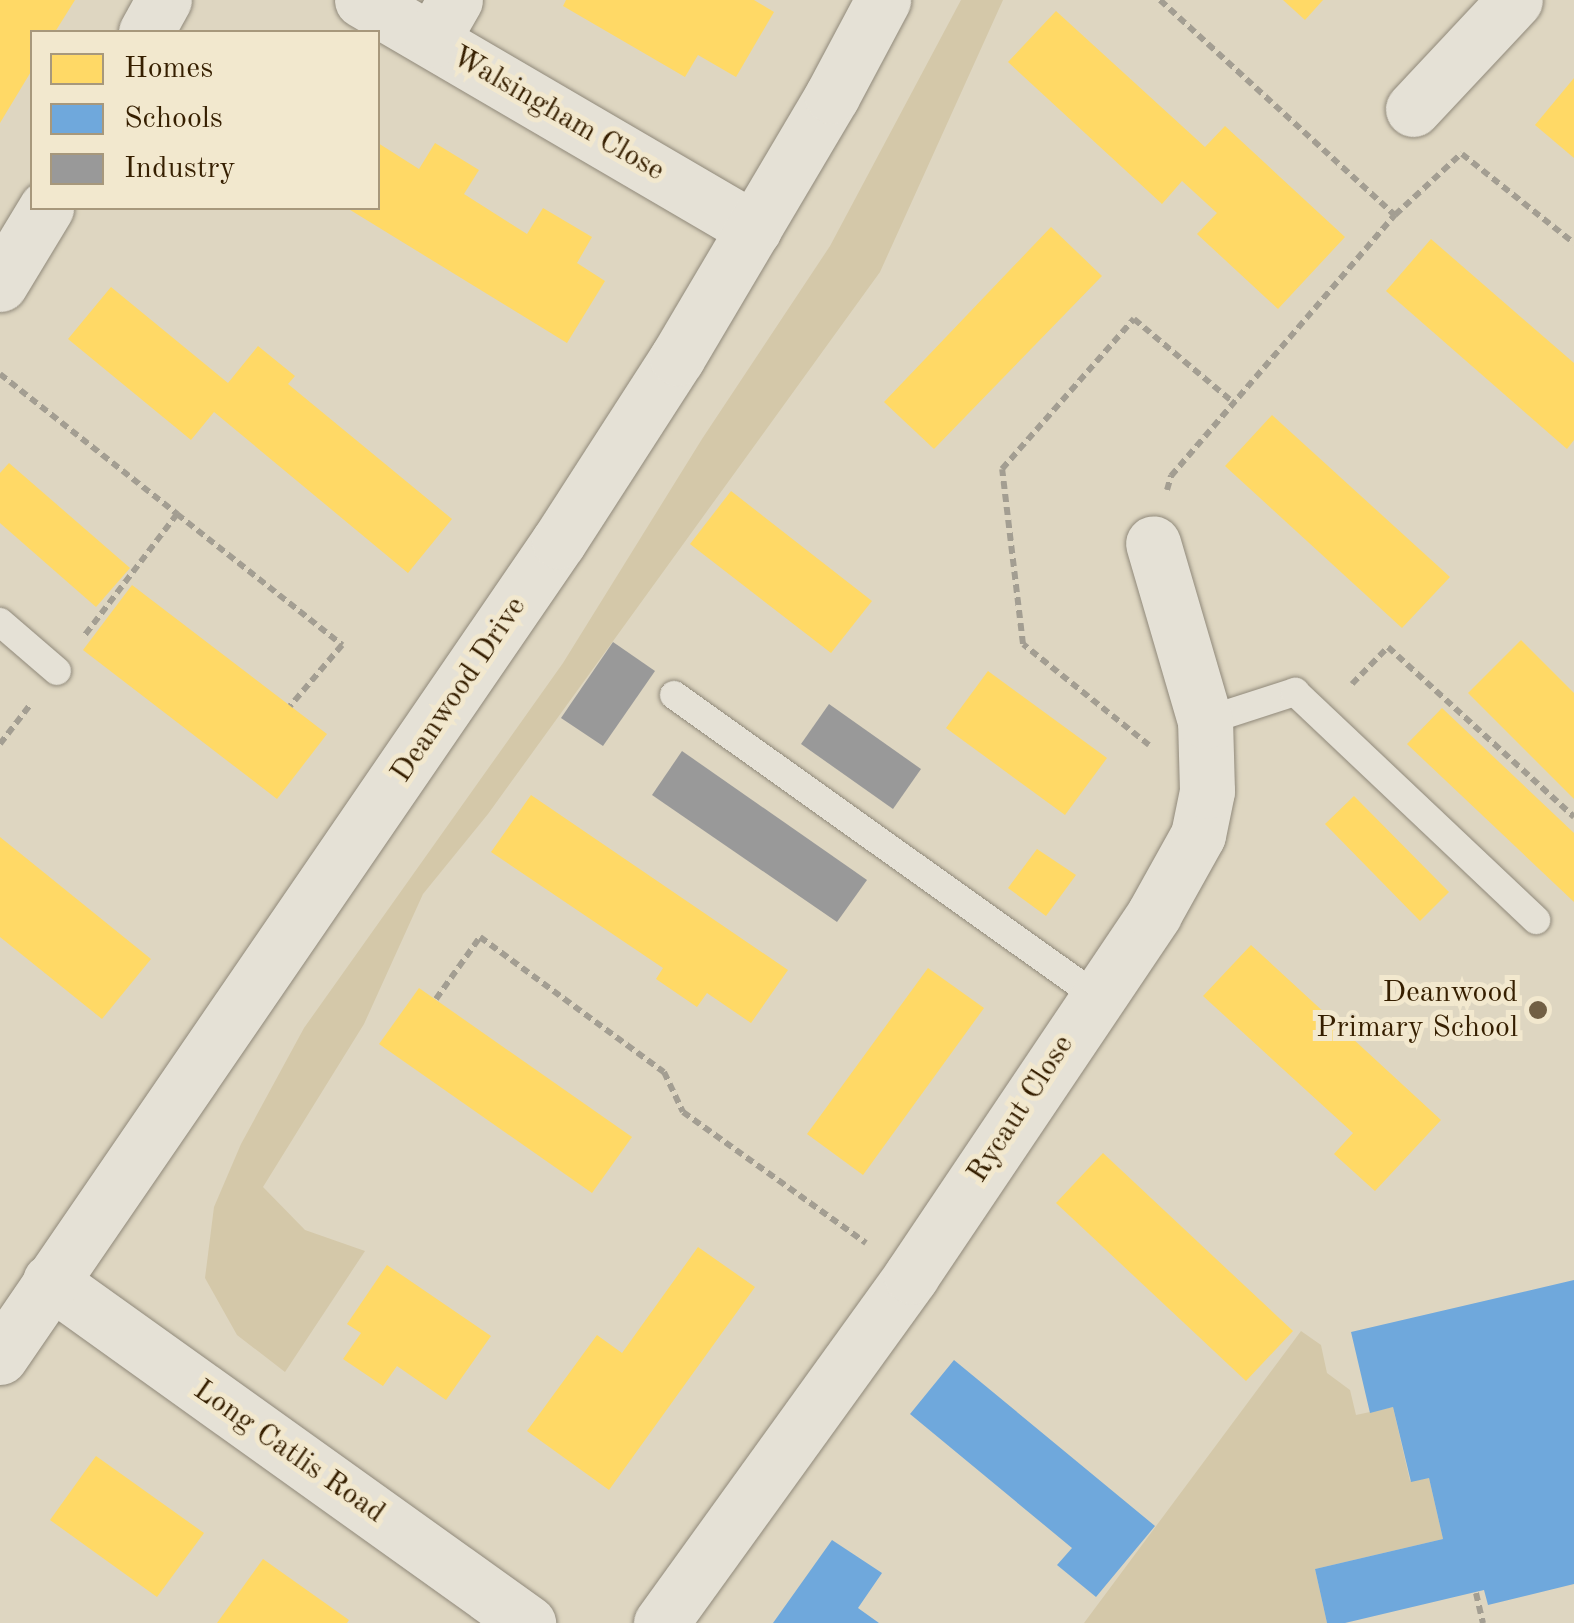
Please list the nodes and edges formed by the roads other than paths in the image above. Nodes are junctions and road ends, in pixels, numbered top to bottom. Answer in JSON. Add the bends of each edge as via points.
{"nodes":[{"id":1,"x":164,"y":0,"type":"edge"},
{"id":2,"x":362,"y":0,"type":"edge"},
{"id":3,"x":882,"y":0,"type":"edge"},
{"id":4,"x":1515,"y":0,"type":"edge"},
{"id":5,"x":443,"y":20,"type":"edge"},
{"id":6,"x":147,"y":30,"type":"edge"},
{"id":7,"x":1412,"y":109,"type":"road end"},
{"id":8,"x":45,"y":210,"type":"edge"},
{"id":9,"x":754,"y":229,"type":"junction"},
{"id":10,"x":0,"y":284,"type":"edge"},
{"id":11,"x":1154,"y":543,"type":"road end"},
{"id":12,"x":0,"y":622,"type":"edge"},
{"id":13,"x":57,"y":672,"type":"road end"},
{"id":14,"x":674,"y":696,"type":"dead end"},
{"id":15,"x":1205,"y":721,"type":"junction"},
{"id":16,"x":1536,"y":920,"type":"dead end"},
{"id":17,"x":1096,"y":996,"type":"junction"},
{"id":18,"x":50,"y":1281,"type":"junction"},
{"id":19,"x":0,"y":1356,"type":"edge"},
{"id":20,"x":528,"y":1623,"type":"edge"},
{"id":21,"x":661,"y":1623,"type":"edge"}],
"edges":[{"from":1,"to":6,"type":"street"},
{"from":2,"to":5,"type":"street","name":"Walsingham Close"},
{"from":3,"to":9,"type":"street","name":"Deanwood Drive"},
{"from":4,"to":7,"type":"street"},
{"from":5,"to":9,"type":"street","name":"Walsingham Close"},
{"from":8,"to":10,"type":"street"},
{"from":9,"to":18,"type":"street","name":"Deanwood Drive","via":[[559,541]]},
{"from":11,"to":15,"type":"street","name":"Rycaut Close"},
{"from":12,"to":13,"type":"lane"},
{"from":14,"to":17,"type":"lane"},
{"from":15,"to":16,"type":"lane","via":[[1294,692]]},
{"from":15,"to":17,"type":"street","name":"Rycaut Close","via":[[1206,790],[1198,835],[1179,876]]},
{"from":17,"to":21,"type":"street","name":"Rycaut Close","via":[[911,1276]]},
{"from":18,"to":19,"type":"street","name":"Deanwood Drive"},
{"from":18,"to":20,"type":"street","name":"Long Catlis Road"}]}
